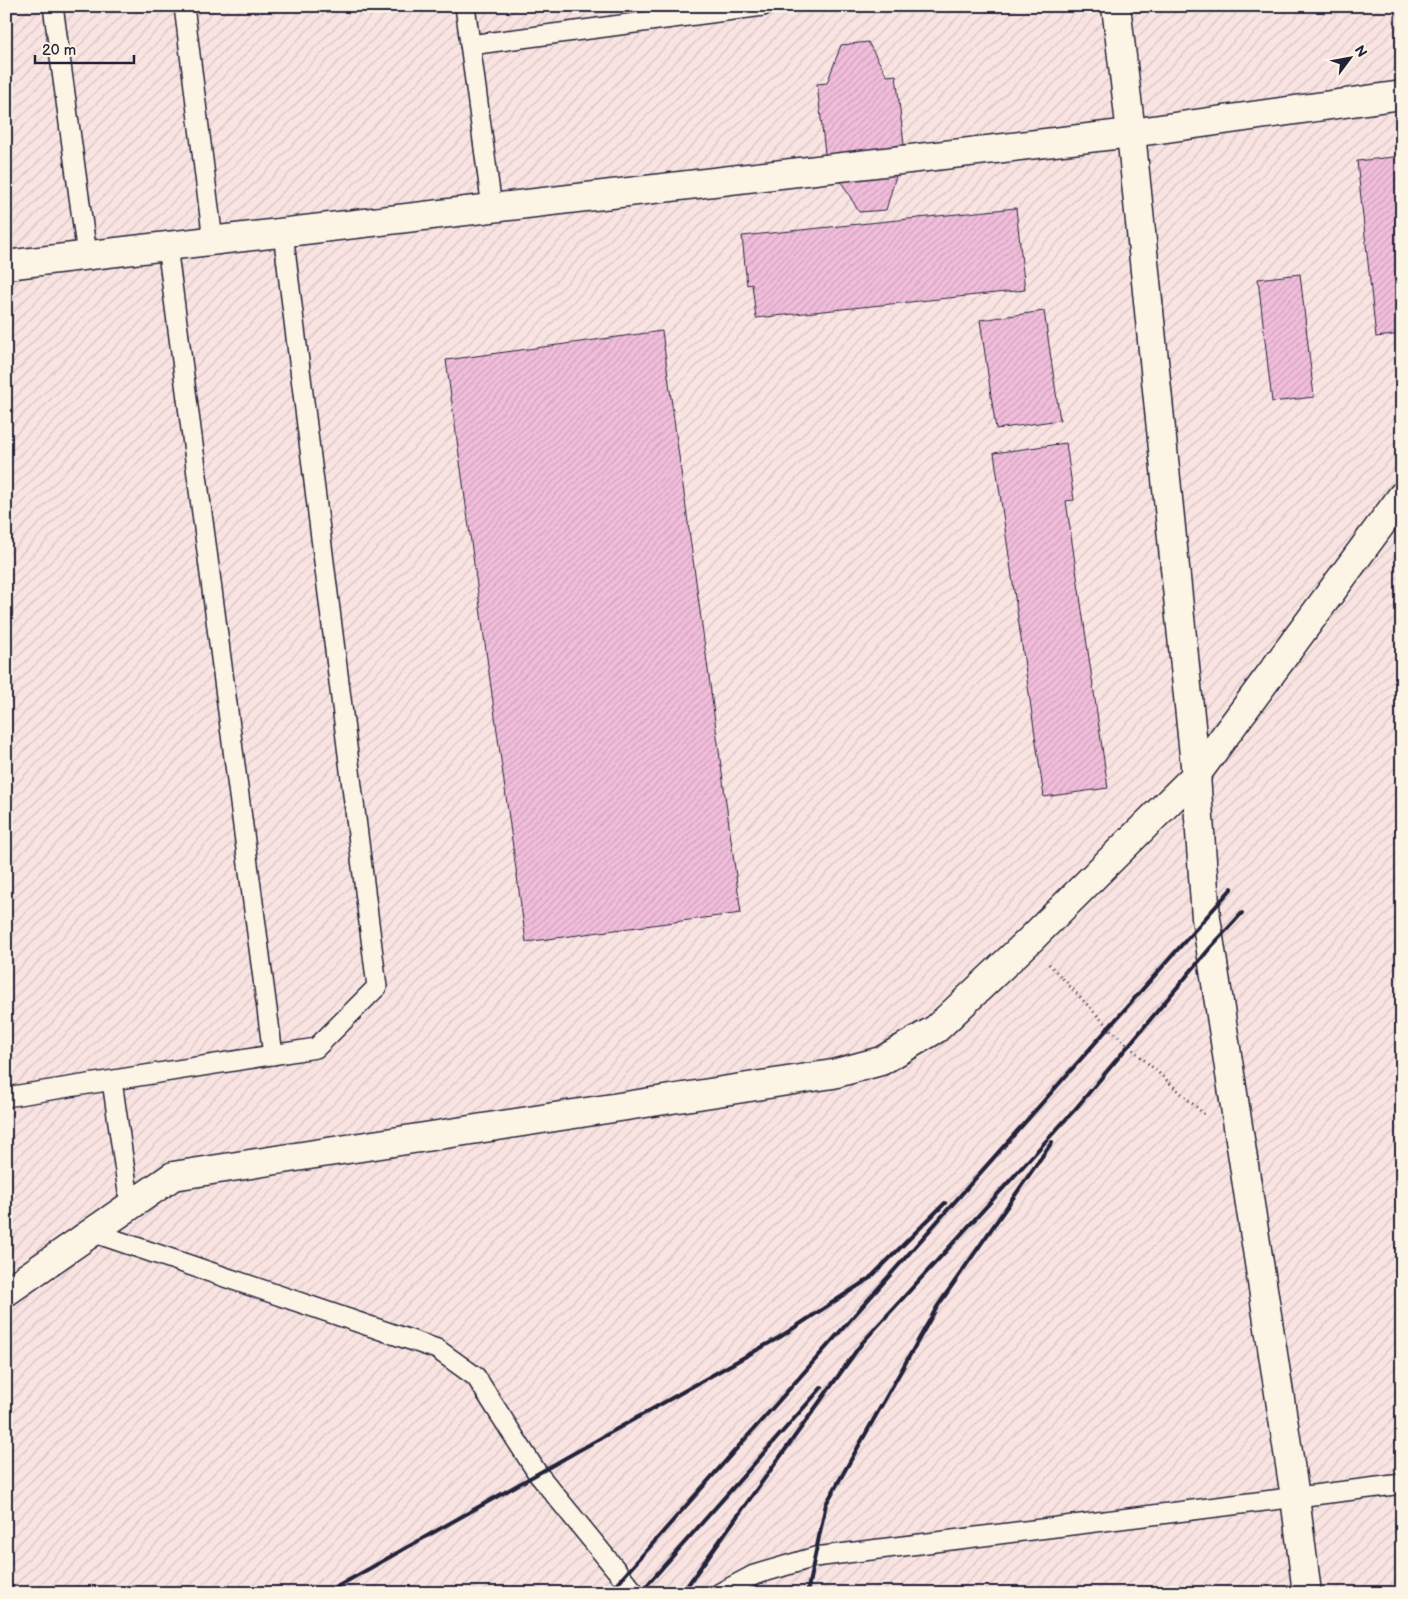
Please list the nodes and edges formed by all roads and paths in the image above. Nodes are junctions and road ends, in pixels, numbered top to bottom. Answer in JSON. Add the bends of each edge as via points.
{"nodes":[{"id":1,"x":53,"y":6,"type":"edge"},
{"id":2,"x":184,"y":6,"type":"edge"},
{"id":3,"x":465,"y":6,"type":"edge"},
{"id":4,"x":762,"y":6,"type":"edge"},
{"id":5,"x":1116,"y":6,"type":"edge"},
{"id":6,"x":470,"y":45,"type":"junction"},
{"id":7,"x":1402,"y":96,"type":"edge"},
{"id":8,"x":1131,"y":134,"type":"junction"},
{"id":9,"x":492,"y":208,"type":"junction"},
{"id":10,"x":284,"y":233,"type":"junction"},
{"id":11,"x":213,"y":241,"type":"junction"},
{"id":12,"x":167,"y":246,"type":"junction"},
{"id":13,"x":87,"y":255,"type":"junction"},
{"id":14,"x":6,"y":265,"type":"edge"},
{"id":15,"x":1402,"y":496,"type":"edge"},
{"id":16,"x":1196,"y":775,"type":"junction"},
{"id":17,"x":1028,"y":941,"type":"junction"},
{"id":18,"x":273,"y":1055,"type":"junction"},
{"id":19,"x":112,"y":1081,"type":"junction"},
{"id":20,"x":6,"y":1097,"type":"edge"},
{"id":21,"x":1206,"y":1116,"type":"dead end"},
{"id":22,"x":130,"y":1206,"type":"junction"},
{"id":23,"x":92,"y":1232,"type":"junction"},
{"id":24,"x":6,"y":1292,"type":"edge"},
{"id":25,"x":1402,"y":1484,"type":"edge"},
{"id":26,"x":1295,"y":1497,"type":"junction"},
{"id":27,"x":635,"y":1593,"type":"edge"},
{"id":28,"x":720,"y":1593,"type":"edge"},
{"id":29,"x":1307,"y":1593,"type":"edge"}],
"edges":[{"from":1,"to":13,"type":"lane"},
{"from":2,"to":11,"type":"lane"},
{"from":3,"to":6,"type":"lane"},
{"from":4,"to":6,"type":"lane"},
{"from":5,"to":8,"type":"street"},
{"from":6,"to":9,"type":"lane"},
{"from":7,"to":8,"type":"street"},
{"from":8,"to":9,"type":"street"},
{"from":8,"to":16,"type":"street"},
{"from":9,"to":10,"type":"street"},
{"from":10,"to":11,"type":"street"},
{"from":10,"to":18,"type":"lane","via":[[377,986],[316,1048]]},
{"from":11,"to":12,"type":"street"},
{"from":12,"to":13,"type":"street"},
{"from":12,"to":18,"type":"lane"},
{"from":13,"to":14,"type":"street"},
{"from":15,"to":16,"type":"street"},
{"from":16,"to":17,"type":"street"},
{"from":16,"to":26,"type":"street","via":[[1206,918]]},
{"from":17,"to":21,"type":"path","via":[[1109,1028]]},
{"from":17,"to":22,"type":"street","via":[[936,1029],[881,1061],[834,1074],[172,1176]]},
{"from":18,"to":19,"type":"lane"},
{"from":19,"to":20,"type":"lane"},
{"from":19,"to":22,"type":"lane"},
{"from":22,"to":23,"type":"street"},
{"from":23,"to":24,"type":"street"},
{"from":23,"to":27,"type":"lane","via":[[437,1349],[476,1377],[538,1474]]},
{"from":25,"to":26,"type":"lane"},
{"from":26,"to":28,"type":"lane","via":[[815,1557],[754,1575]]},
{"from":26,"to":29,"type":"street"}]}
